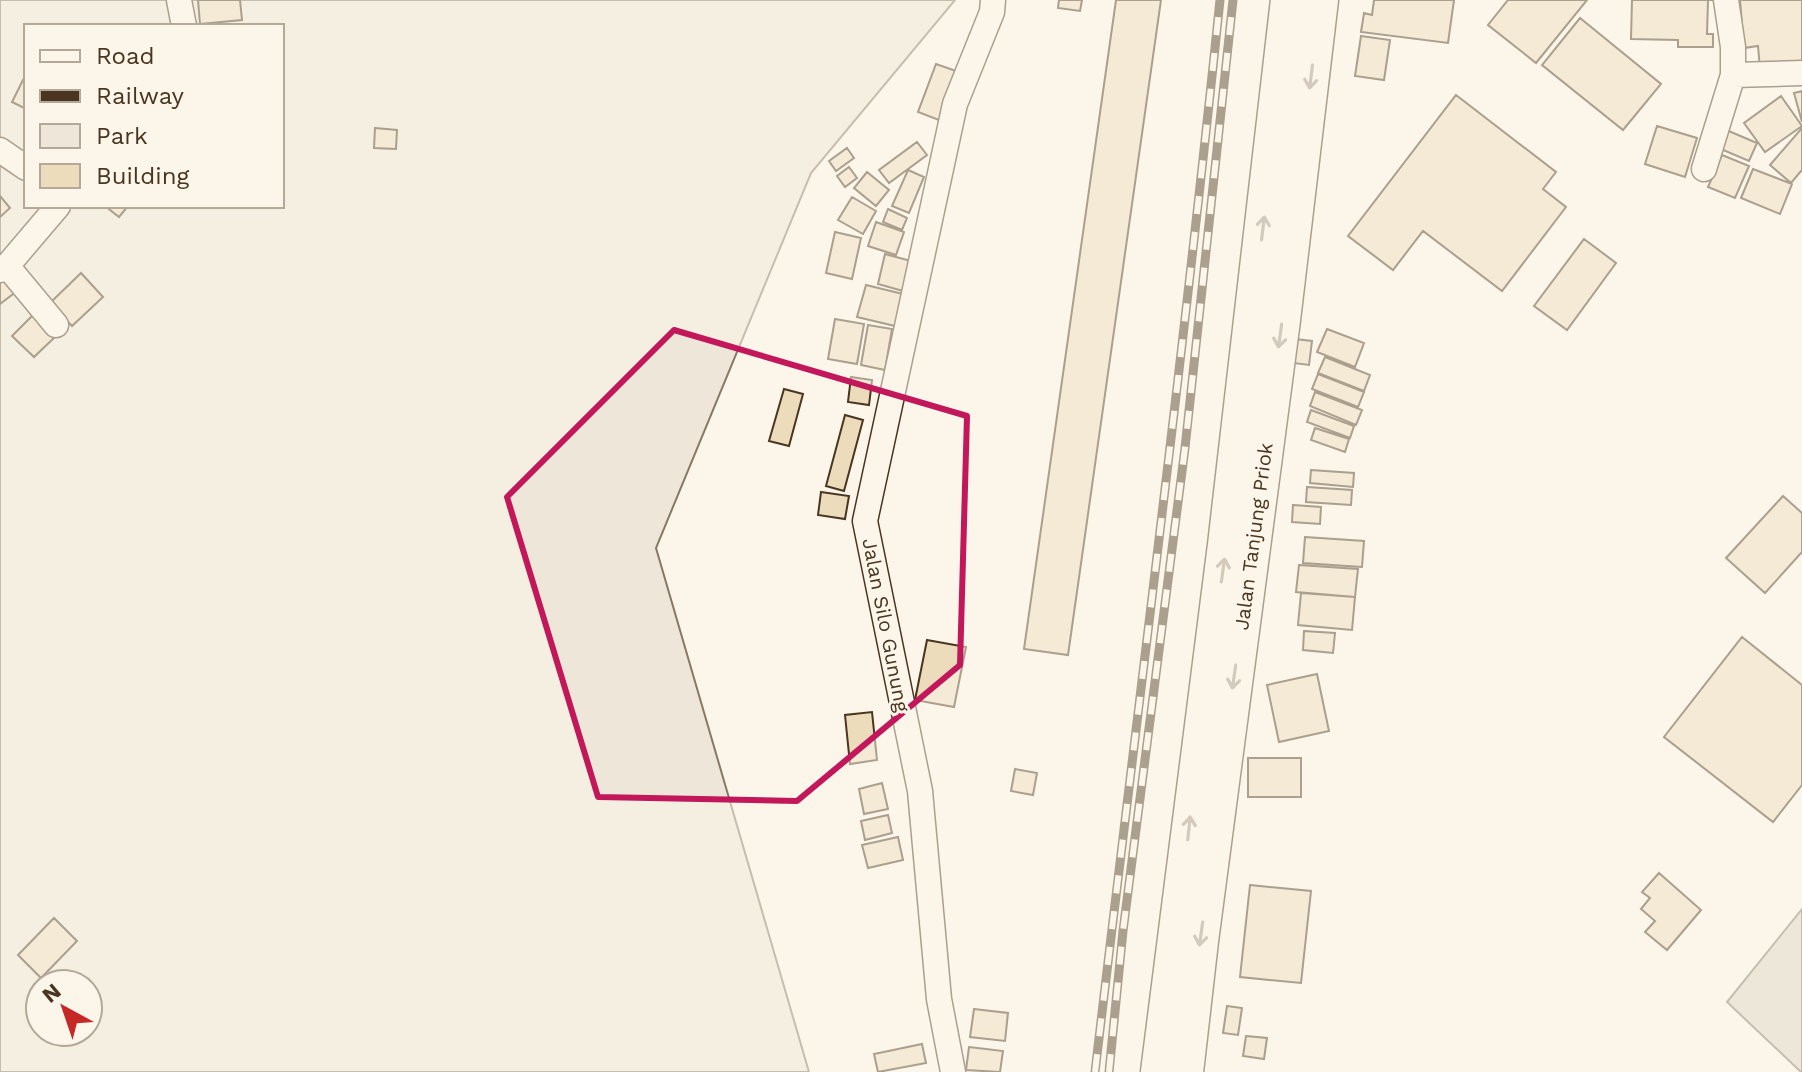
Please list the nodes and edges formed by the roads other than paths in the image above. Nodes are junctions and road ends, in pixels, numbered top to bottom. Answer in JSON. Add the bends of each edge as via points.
{"nodes":[{"id":1,"x":179,"y":0,"type":"edge"},
{"id":2,"x":993,"y":0,"type":"edge"},
{"id":3,"x":1289,"y":0,"type":"edge"},
{"id":4,"x":1320,"y":0,"type":"edge"},
{"id":5,"x":1726,"y":0,"type":"edge"},
{"id":6,"x":184,"y":24,"type":"edge"},
{"id":7,"x":1802,"y":73,"type":"edge"},
{"id":8,"x":1733,"y":75,"type":"junction"},
{"id":9,"x":0,"y":150,"type":"edge"},
{"id":10,"x":24,"y":167,"type":"edge"},
{"id":11,"x":1704,"y":169,"type":"dead end"},
{"id":12,"x":56,"y":208,"type":"edge"},
{"id":13,"x":4,"y":268,"type":"edge"},
{"id":14,"x":56,"y":325,"type":"dead end"},
{"id":15,"x":953,"y":1072,"type":"edge"},
{"id":16,"x":1159,"y":1072,"type":"edge"},
{"id":17,"x":1185,"y":1072,"type":"edge"}],
"edges":[{"from":1,"to":6,"type":"street"},
{"from":2,"to":15,"type":"street","name":"Jalan Silo Gunung","via":[[955,104],[865,521],[920,791],[939,999]]},
{"from":16,"to":3,"type":"highway","name":"Jalan Tanjung Priok","one_way":true},
{"from":4,"to":17,"type":"highway","name":"Jalan Tanjung Priok","one_way":true},
{"from":5,"to":8,"type":"street"},
{"from":7,"to":8,"type":"street"},
{"from":8,"to":11,"type":"street"},
{"from":9,"to":10,"type":"street"},
{"from":12,"to":13,"type":"street"},
{"from":13,"to":14,"type":"street"}]}
